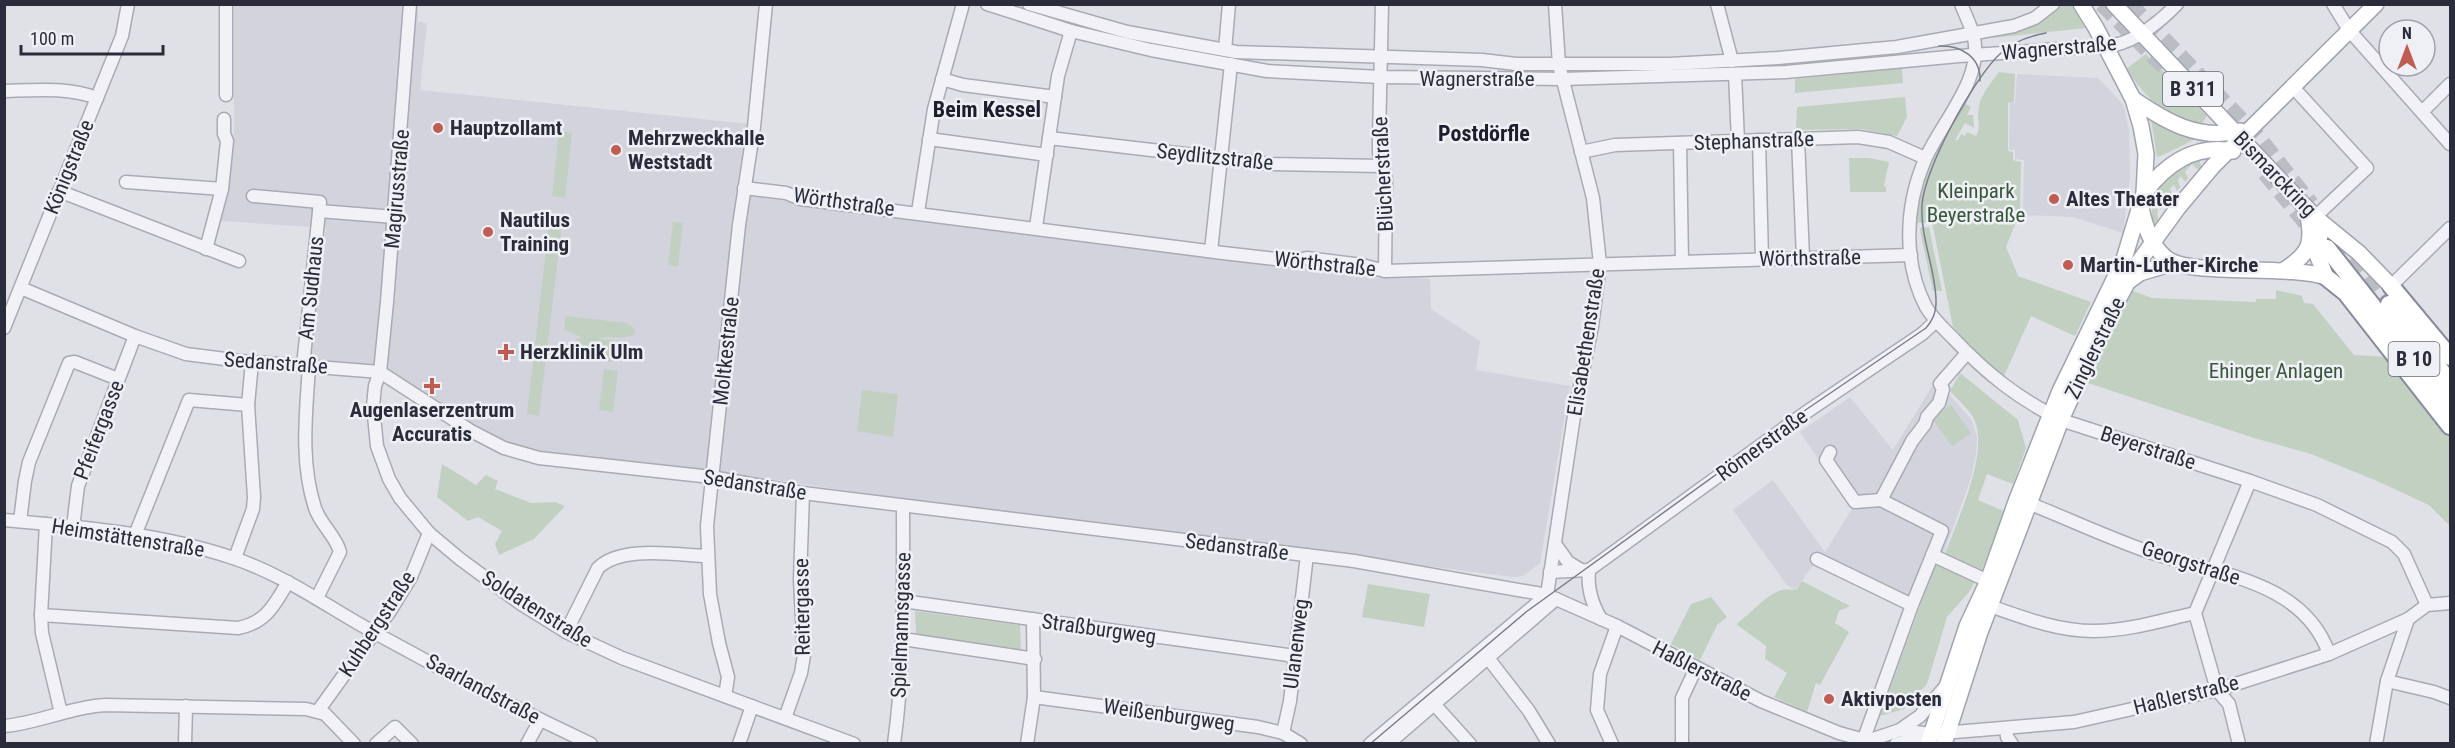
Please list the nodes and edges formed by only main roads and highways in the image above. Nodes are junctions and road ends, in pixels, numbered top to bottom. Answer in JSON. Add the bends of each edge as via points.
{"nodes":[{"id":1,"x":2081,"y":4,"type":"edge"},
{"id":2,"x":2114,"y":4,"type":"edge"},
{"id":3,"x":2376,"y":4,"type":"edge"},
{"id":4,"x":2133,"y":99,"type":"junction"},
{"id":5,"x":2242,"y":132,"type":"junction"},
{"id":6,"x":2228,"y":150,"type":"junction"},
{"id":7,"x":2256,"y":156,"type":"junction"},
{"id":8,"x":2142,"y":200,"type":"junction"},
{"id":9,"x":2311,"y":212,"type":"junction"},
{"id":10,"x":2329,"y":240,"type":"junction"},
{"id":11,"x":2153,"y":242,"type":"junction"},
{"id":12,"x":2173,"y":263,"type":"junction"},
{"id":13,"x":2284,"y":270,"type":"junction"},
{"id":14,"x":2326,"y":277,"type":"junction"},
{"id":15,"x":2126,"y":284,"type":"junction"},
{"id":16,"x":2391,"y":286,"type":"joint"},
{"id":17,"x":2389,"y":304,"type":"tunnel mouth"},
{"id":18,"x":2451,"y":357,"type":"edge"},
{"id":19,"x":2451,"y":382,"type":"edge"},
{"id":20,"x":2451,"y":404,"type":"edge"},
{"id":21,"x":2055,"y":417,"type":"junction"},
{"id":22,"x":2451,"y":426,"type":"edge"},
{"id":23,"x":2022,"y":501,"type":"junction"},
{"id":24,"x":1946,"y":738,"type":"edge"},
{"id":25,"x":1930,"y":739,"type":"edge"}],
"edges":[{"from":1,"to":4,"type":"main road","number":"B 311"},
{"from":2,"to":5,"type":"main road","name":"Bismarckring","number":"B 311"},
{"from":3,"to":5,"type":"main road","name":"Zinglerstraße"},
{"from":4,"to":5,"type":"main road","via":[[2181,128],[2203,133]]},
{"from":4,"to":8,"type":"main road","number":"B 311","via":[[2146,154]]},
{"from":5,"to":6,"type":"main road","name":"Zinglerstraße"},
{"from":5,"to":7,"type":"main road","name":"Bismarckring"},
{"from":6,"to":7,"type":"main road"},
{"from":6,"to":8,"type":"main road","via":[[2185,155],[2165,169]]},
{"from":6,"to":11,"type":"main road","name":"Zinglerstraße"},
{"from":7,"to":9,"type":"main road","name":"Bismarckring"},
{"from":8,"to":11,"type":"main road"},
{"from":8,"to":21,"type":"main road","name":"Zinglerstraße","number":"B 311","via":[[2129,247],[2064,381]]},
{"from":9,"to":10,"type":"main road","name":"Bismarckring"},
{"from":9,"to":13,"type":"main road","via":[[2307,250]]},
{"from":10,"to":14,"type":"main road","via":[[2320,236],[2316,249]]},
{"from":10,"to":16,"type":"main road","name":"Bismarckring","via":[[2359,253]]},
{"from":10,"to":20,"type":"highway","number":"B 10"},
{"from":11,"to":12,"type":"main road"},
{"from":11,"to":15,"type":"main road","name":"Zinglerstraße"},
{"from":12,"to":13,"type":"main road"},
{"from":12,"to":15,"type":"main road","via":[[2140,273]]},
{"from":13,"to":14,"type":"main road"},
{"from":14,"to":22,"type":"highway","via":[[2346,293]]},
{"from":15,"to":21,"type":"main road","name":"Zinglerstraße"},
{"from":16,"to":18,"type":"highway"},
{"from":17,"to":19,"type":"highway","number":"B 10"},
{"from":21,"to":23,"type":"main road","name":"Zinglerstraße"},
{"from":23,"to":24,"type":"main road","name":"Zinglerstraße"},
{"from":23,"to":25,"type":"main road","name":"Zinglerstraße","via":[[1967,626]]}]}
